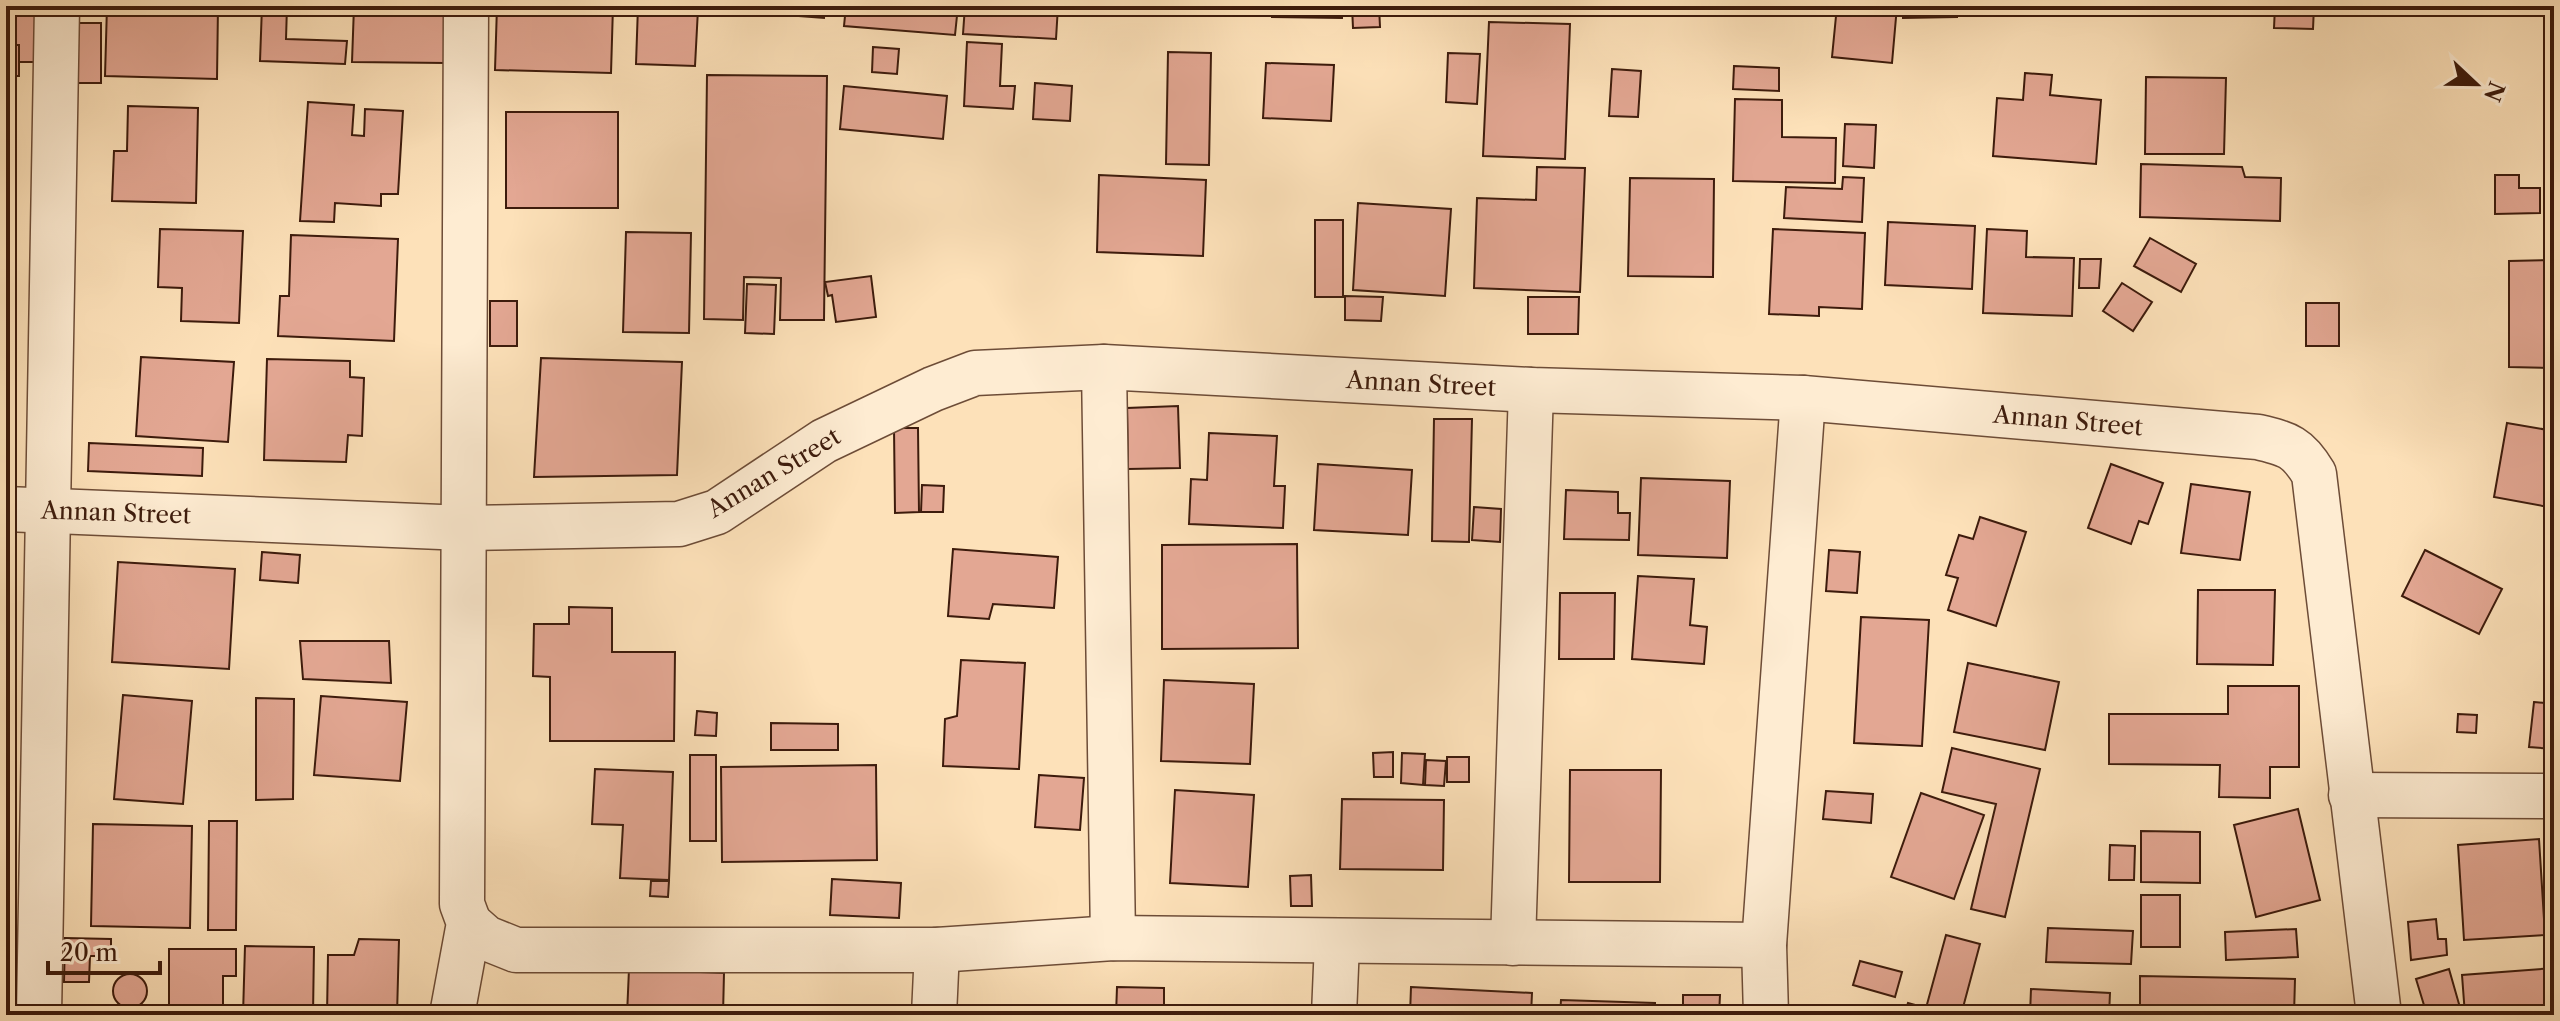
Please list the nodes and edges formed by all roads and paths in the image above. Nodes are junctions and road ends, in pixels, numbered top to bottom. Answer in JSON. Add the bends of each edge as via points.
{"nodes":[{"id":1,"x":57,"y":6,"type":"edge"},
{"id":2,"x":466,"y":6,"type":"edge"},
{"id":3,"x":1104,"y":367,"type":"junction"},
{"id":4,"x":1531,"y":390,"type":"junction"},
{"id":5,"x":1803,"y":398,"type":"junction"},
{"id":6,"x":6,"y":509,"type":"edge"},
{"id":7,"x":49,"y":509,"type":"junction"},
{"id":8,"x":465,"y":528,"type":"junction"},
{"id":9,"x":2351,"y":795,"type":"junction"},
{"id":10,"x":2554,"y":796,"type":"edge"},
{"id":11,"x":469,"y":923,"type":"junction"},
{"id":12,"x":1113,"y":938,"type":"junction"},
{"id":13,"x":1337,"y":943,"type":"junction"},
{"id":14,"x":1513,"y":943,"type":"junction"},
{"id":15,"x":1764,"y":945,"type":"junction"},
{"id":16,"x":937,"y":950,"type":"junction"},
{"id":17,"x":39,"y":1015,"type":"edge"},
{"id":18,"x":452,"y":1015,"type":"edge"},
{"id":19,"x":934,"y":1015,"type":"edge"},
{"id":20,"x":1334,"y":1015,"type":"edge"},
{"id":21,"x":1766,"y":1015,"type":"edge"},
{"id":22,"x":2379,"y":1015,"type":"edge"}],
"edges":[{"from":1,"to":7,"type":"street"},
{"from":2,"to":8,"type":"street"},
{"from":3,"to":4,"type":"street","name":"Annan Street"},
{"from":3,"to":8,"type":"street","name":"Annan Street","via":[[975,373],[824,441],[717,512],[679,524]]},
{"from":3,"to":12,"type":"street"},
{"from":4,"to":5,"type":"street","name":"Annan Street"},
{"from":4,"to":14,"type":"street"},
{"from":5,"to":9,"type":"street","name":"Annan Street","via":[[2258,437],[2303,455],[2314,474]]},
{"from":5,"to":15,"type":"street"},
{"from":6,"to":7,"type":"street","name":"Annan Street"},
{"from":7,"to":8,"type":"street","name":"Annan Street"},
{"from":7,"to":17,"type":"street"},
{"from":8,"to":11,"type":"street","via":[[462,904]]},
{"from":9,"to":10,"type":"street"},
{"from":9,"to":22,"type":"street","name":"Annan Street"},
{"from":11,"to":16,"type":"street","via":[[486,938],[516,950]]},
{"from":11,"to":18,"type":"street"},
{"from":12,"to":13,"type":"street"},
{"from":12,"to":16,"type":"street"},
{"from":13,"to":14,"type":"street"},
{"from":13,"to":20,"type":"street"},
{"from":14,"to":15,"type":"street"},
{"from":15,"to":21,"type":"street"},
{"from":16,"to":19,"type":"street"}]}
